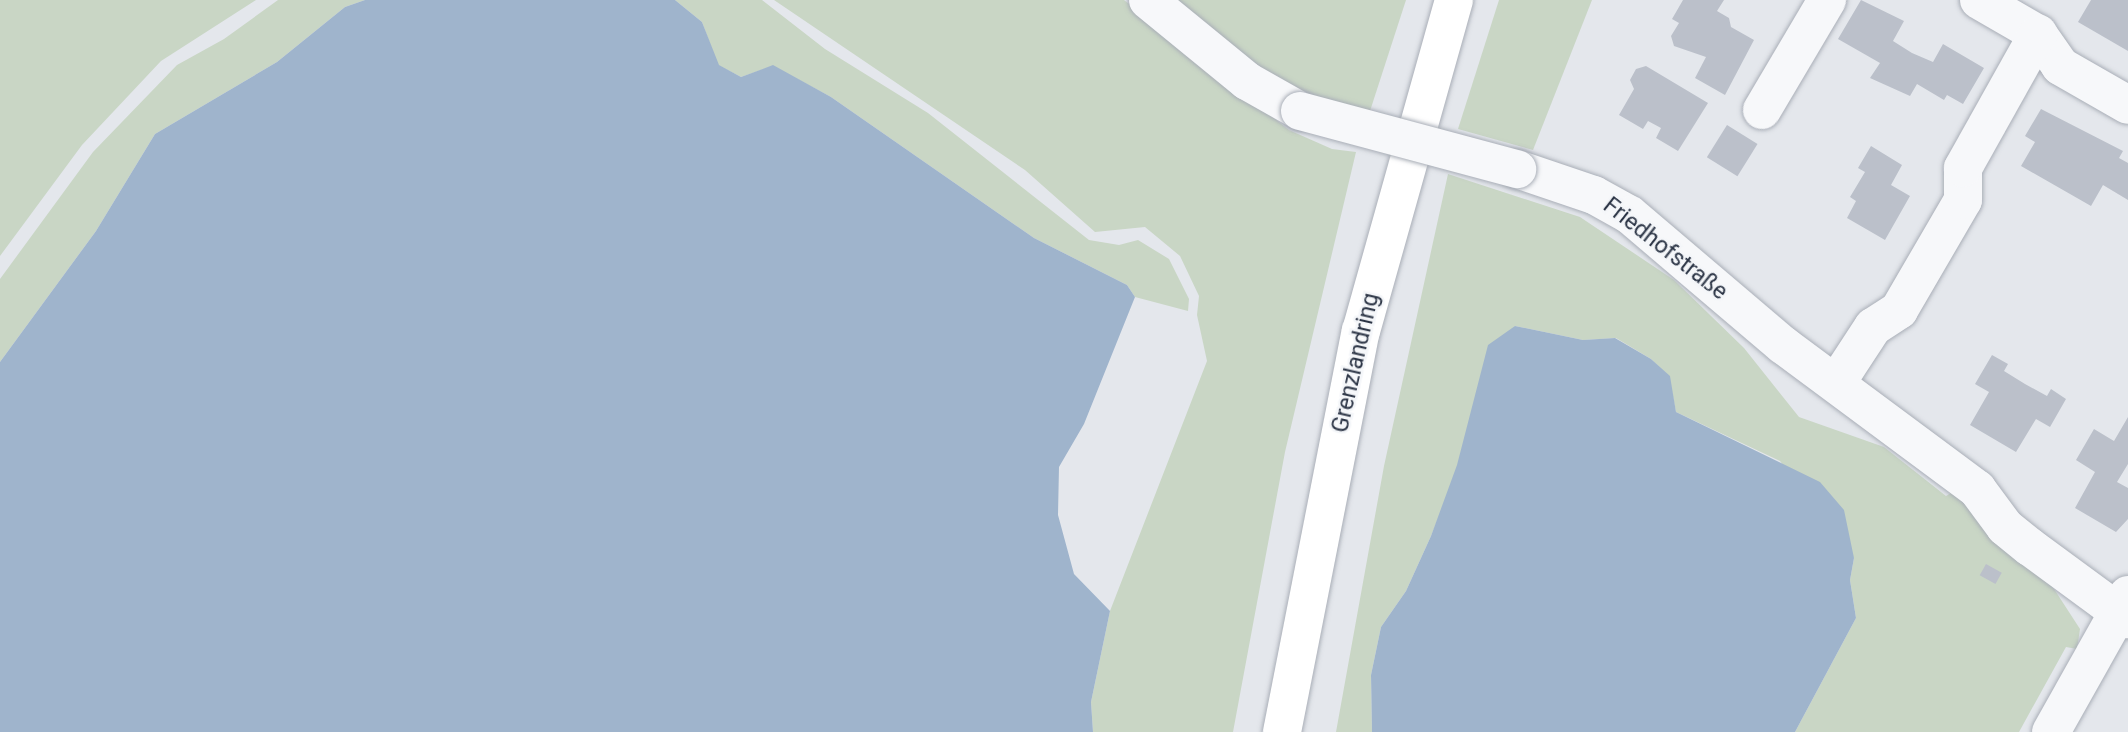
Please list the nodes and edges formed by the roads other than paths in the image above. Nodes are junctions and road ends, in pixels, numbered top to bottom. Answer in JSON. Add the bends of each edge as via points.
{"nodes":[{"id":1,"x":1148,"y":0,"type":"edge"},
{"id":2,"x":1454,"y":0,"type":"edge"},
{"id":3,"x":1827,"y":0,"type":"edge"},
{"id":4,"x":1979,"y":0,"type":"edge"},
{"id":5,"x":2038,"y":34,"type":"junction"},
{"id":6,"x":2128,"y":105,"type":"edge"},
{"id":7,"x":1762,"y":110,"type":"dead end"},
{"id":8,"x":1837,"y":382,"type":"junction"},
{"id":9,"x":2125,"y":609,"type":"edge"},
{"id":10,"x":1282,"y":732,"type":"edge"},
{"id":11,"x":2051,"y":732,"type":"edge"}],
"edges":[{"from":1,"to":8,"type":"street","name":"Friedhofstraße","bridge":true,"via":[[1247,81],[1300,111],[1517,169],[1594,195],[1630,215],[1783,345]]},
{"from":2,"to":10,"type":"main road","name":"Grenzlandring","via":[[1361,331]]},
{"from":3,"to":7,"type":"street"},
{"from":4,"to":5,"type":"street"},
{"from":5,"to":6,"type":"street","via":[[2060,66]]},
{"from":5,"to":8,"type":"street","via":[[1962,168],[1963,200],[1899,310],[1873,327]]},
{"from":8,"to":9,"type":"street","name":"Friedhofstraße","via":[[1977,489],[2006,527]]},
{"from":9,"to":11,"type":"street"}]}
